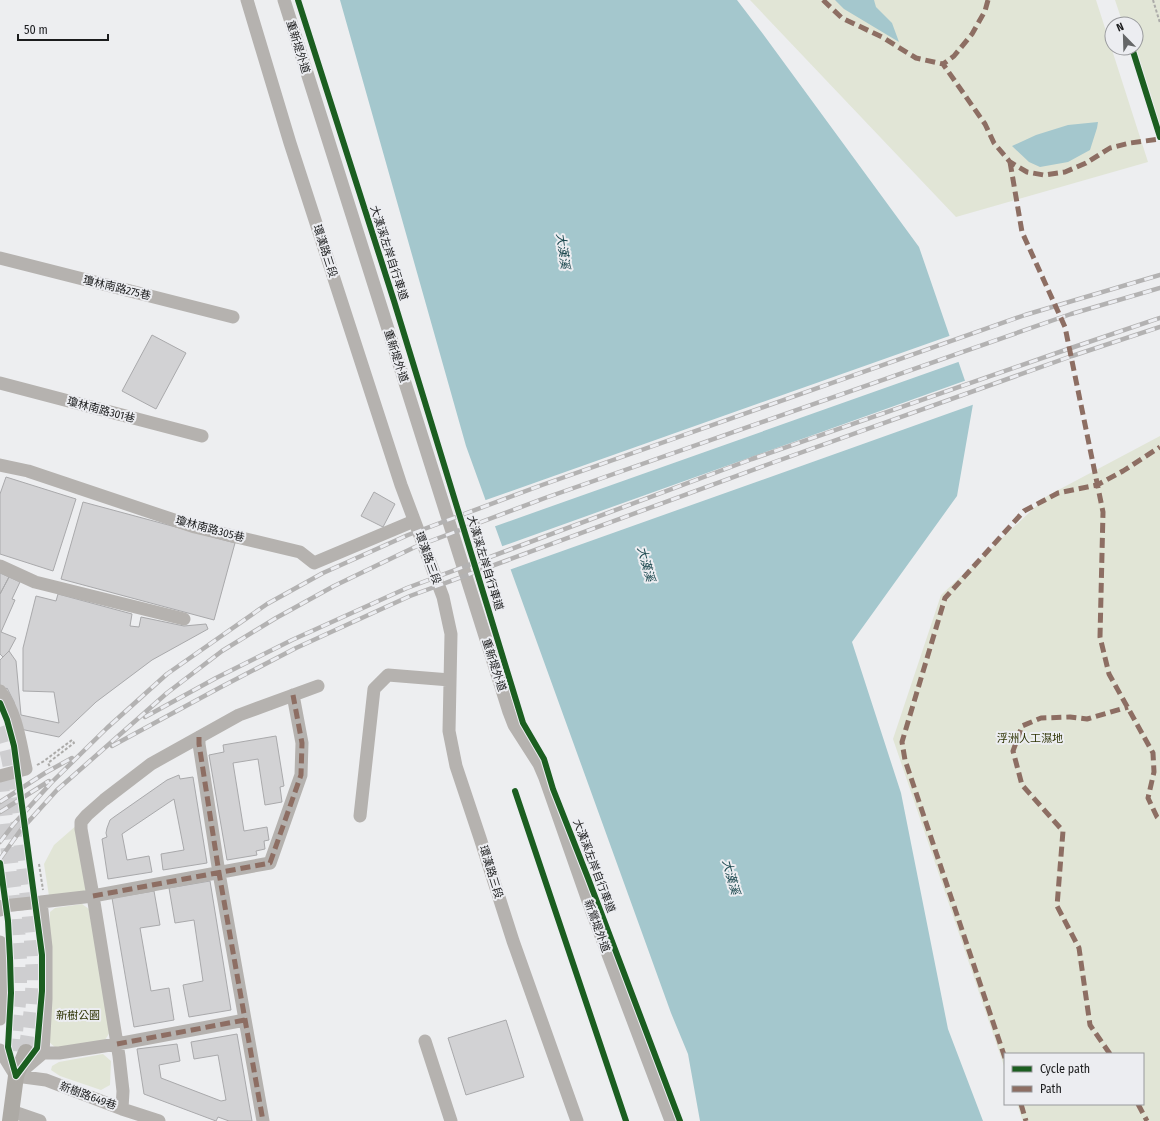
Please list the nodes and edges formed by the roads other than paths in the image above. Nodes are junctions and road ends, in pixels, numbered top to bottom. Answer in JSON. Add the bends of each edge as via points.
{"nodes":[{"id":1,"x":247,"y":0,"type":"edge"},
{"id":2,"x":284,"y":0,"type":"edge"},
{"id":3,"x":0,"y":258,"type":"edge"},
{"id":4,"x":233,"y":317,"type":"dead end"},
{"id":5,"x":0,"y":383,"type":"edge"},
{"id":6,"x":202,"y":436,"type":"dead end"},
{"id":7,"x":0,"y":465,"type":"edge"},
{"id":8,"x":414,"y":521,"type":"junction"},
{"id":9,"x":0,"y":566,"type":"edge"},
{"id":10,"x":184,"y":619,"type":"dead end"},
{"id":11,"x":450,"y":680,"type":"junction"},
{"id":12,"x":318,"y":686,"type":"dead end"},
{"id":13,"x":0,"y":691,"type":"edge"},
{"id":14,"x":293,"y":695,"type":"junction"},
{"id":15,"x":509,"y":712,"type":"joint"},
{"id":16,"x":199,"y":737,"type":"junction"},
{"id":17,"x":0,"y":776,"type":"edge"},
{"id":18,"x":360,"y":816,"type":"dead end"},
{"id":19,"x":219,"y":873,"type":"junction"},
{"id":20,"x":93,"y":896,"type":"junction"},
{"id":21,"x":43,"y":902,"type":"junction"},
{"id":22,"x":0,"y":910,"type":"edge"},
{"id":23,"x":0,"y":942,"type":"edge"},
{"id":24,"x":0,"y":1019,"type":"edge"},
{"id":25,"x":245,"y":1020,"type":"junction"},
{"id":26,"x":425,"y":1041,"type":"dead end"},
{"id":27,"x":117,"y":1044,"type":"junction"},
{"id":28,"x":13,"y":1051,"type":"tunnel mouth"},
{"id":29,"x":43,"y":1053,"type":"junction"},
{"id":30,"x":16,"y":1076,"type":"junction"},
{"id":31,"x":122,"y":1109,"type":"junction"},
{"id":32,"x":10,"y":1116,"type":"edge"},
{"id":33,"x":40,"y":1121,"type":"edge"},
{"id":34,"x":159,"y":1121,"type":"edge"},
{"id":35,"x":263,"y":1121,"type":"edge"},
{"id":36,"x":451,"y":1121,"type":"edge"},
{"id":37,"x":577,"y":1121,"type":"edge"},
{"id":38,"x":671,"y":1121,"type":"edge"}],
"edges":[{"from":1,"to":8,"type":"street","name":"環漢路三段","via":[[292,150]]},
{"from":2,"to":15,"type":"street","name":"重新堤外道"},
{"from":3,"to":4,"type":"street","name":"瓊林南路275巷"},
{"from":5,"to":6,"type":"street","name":"瓊林南路301巷"},
{"from":7,"to":8,"type":"street","name":"瓊林南路305巷","via":[[28,471],[195,527],[300,552],[314,563]]},
{"from":8,"to":11,"type":"street","name":"環漢路三段","via":[[442,597],[451,634]]},
{"from":9,"to":10,"type":"street","via":[[35,582]]},
{"from":11,"to":18,"type":"street","via":[[388,675],[374,689]]},
{"from":11,"to":37,"type":"street","name":"環漢路三段","via":[[449,731],[456,766],[513,941]]},
{"from":12,"to":14,"type":"street"},
{"from":13,"to":17,"type":"street","via":[[7,700],[15,720],[26,769]]},
{"from":14,"to":16,"type":"street","via":[[239,715]]},
{"from":14,"to":19,"type":"street","via":[[302,744],[301,775],[270,863]]},
{"from":15,"to":38,"type":"street","name":"新鶯堤外道","via":[[545,778],[592,912]]},
{"from":16,"to":19,"type":"street"},
{"from":16,"to":20,"type":"street","via":[[151,764],[104,800],[81,822]]},
{"from":19,"to":20,"type":"street"},
{"from":19,"to":25,"type":"street"},
{"from":20,"to":21,"type":"street"},
{"from":20,"to":27,"type":"street"},
{"from":21,"to":22,"type":"street","via":[[3,906]]},
{"from":21,"to":29,"type":"street","via":[[46,999]]},
{"from":23,"to":24,"type":"street","via":[[3,984]]},
{"from":25,"to":27,"type":"street"},
{"from":25,"to":35,"type":"street"},
{"from":26,"to":36,"type":"street"},
{"from":27,"to":29,"type":"street"},
{"from":27,"to":31,"type":"street","via":[[123,1091]]},
{"from":28,"to":30,"type":"main road"},
{"from":29,"to":30,"type":"street"},
{"from":30,"to":31,"type":"street","name":"新樹路649巷","via":[[46,1080]]},
{"from":30,"to":32,"type":"main road"},
{"from":31,"to":34,"type":"street","name":"新樹路649巷"},
{"from":32,"to":33,"type":"street"}]}
